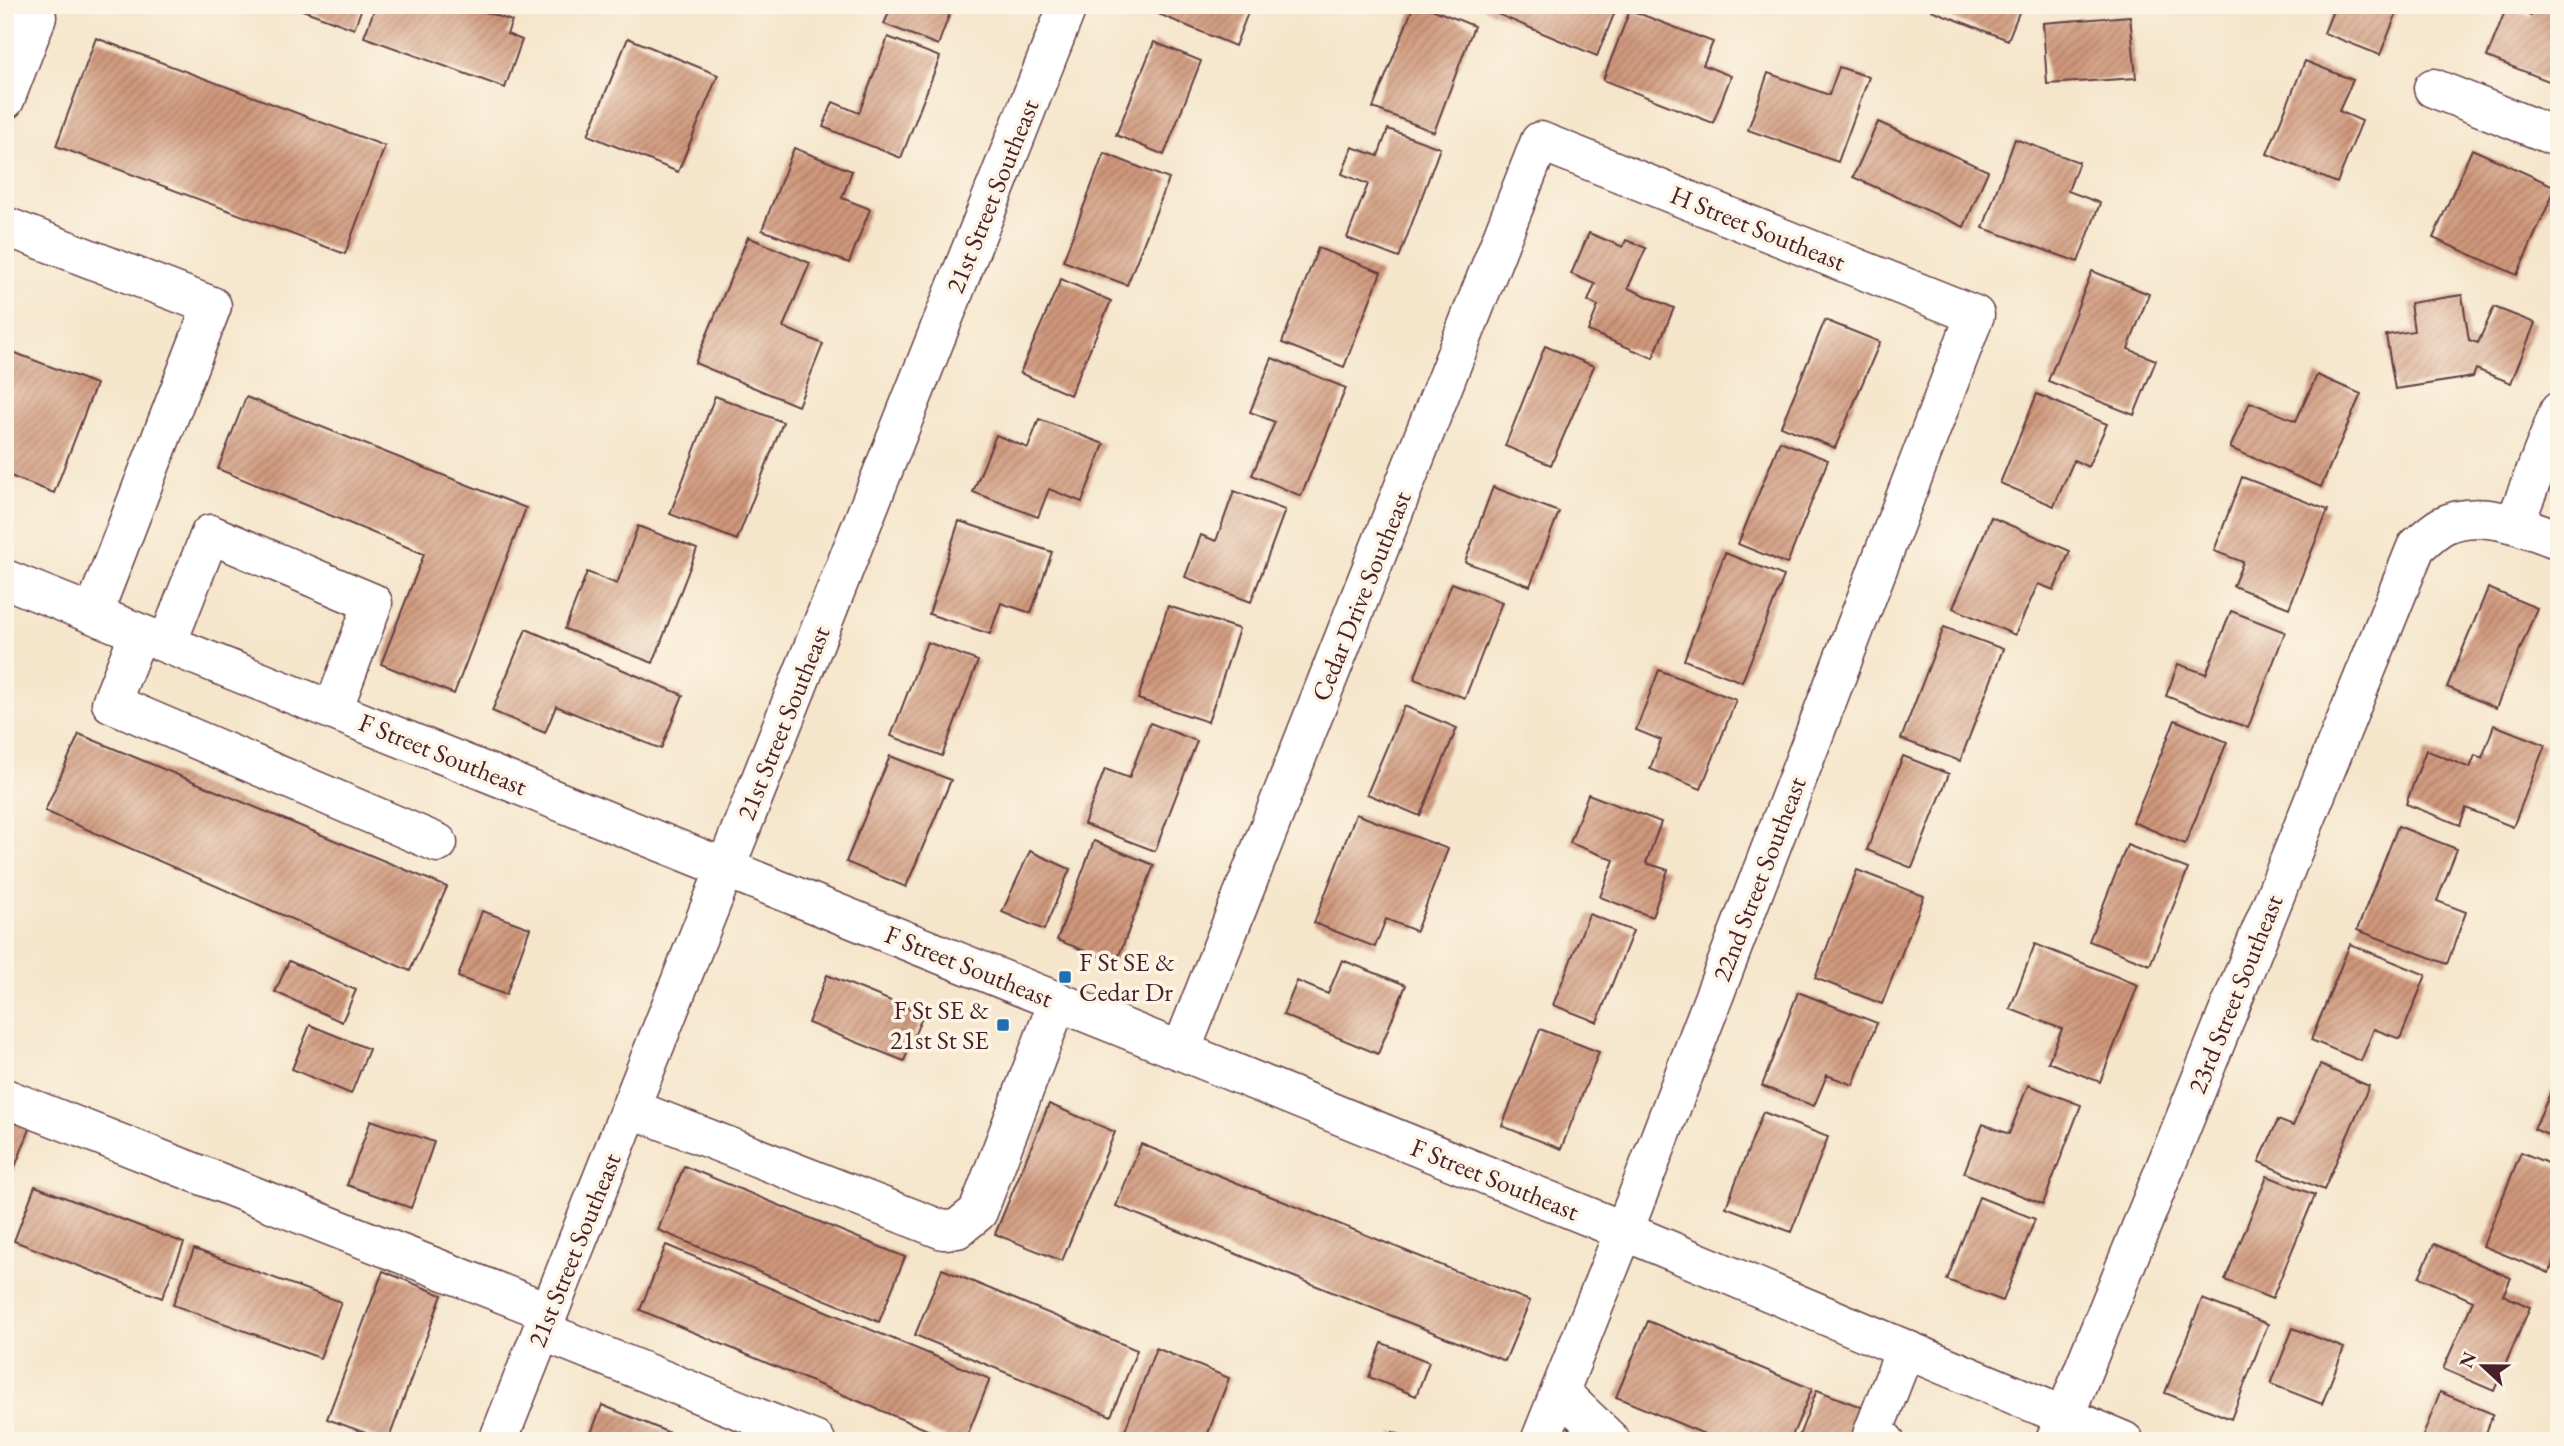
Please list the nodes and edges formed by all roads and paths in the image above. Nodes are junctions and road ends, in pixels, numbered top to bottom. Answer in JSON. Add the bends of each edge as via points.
{"nodes":[{"id":1,"x":6,"y":5,"type":"edge"},
{"id":2,"x":1068,"y":5,"type":"edge"},
{"id":3,"x":2433,"y":88,"type":"dead end"},
{"id":4,"x":5,"y":100,"type":"edge"},
{"id":5,"x":2559,"y":138,"type":"edge"},
{"id":6,"x":1540,"y":141,"type":"joint"},
{"id":7,"x":5,"y":226,"type":"edge"},
{"id":8,"x":1975,"y":315,"type":"joint"},
{"id":9,"x":2559,"y":411,"type":"edge"},
{"id":10,"x":2515,"y":523,"type":"junction"},
{"id":11,"x":2559,"y":540,"type":"edge"},
{"id":12,"x":5,"y":579,"type":"edge"},
{"id":13,"x":93,"y":614,"type":"junction"},
{"id":14,"x":153,"y":638,"type":"junction"},
{"id":15,"x":333,"y":710,"type":"junction"},
{"id":16,"x":438,"y":843,"type":"dead end"},
{"id":17,"x":726,"y":868,"type":"junction"},
{"id":18,"x":1058,"y":1001,"type":"junction"},
{"id":19,"x":1181,"y":1051,"type":"junction"},
{"id":20,"x":5,"y":1098,"type":"edge"},
{"id":21,"x":630,"y":1108,"type":"junction"},
{"id":22,"x":1624,"y":1231,"type":"junction"},
{"id":23,"x":545,"y":1321,"type":"junction"},
{"id":24,"x":1905,"y":1350,"type":"junction"},
{"id":25,"x":1560,"y":1392,"type":"junction"},
{"id":26,"x":2059,"y":1429,"type":"edge"},
{"id":27,"x":498,"y":1441,"type":"edge"},
{"id":28,"x":816,"y":1441,"type":"edge"},
{"id":29,"x":1541,"y":1441,"type":"edge"},
{"id":30,"x":1611,"y":1441,"type":"edge"},
{"id":31,"x":1885,"y":1441,"type":"edge"},
{"id":32,"x":2124,"y":1441,"type":"edge"}],
"edges":[{"from":1,"to":4,"type":"street","via":[[37,17]]},
{"from":2,"to":17,"type":"street","name":"21st Street Southeast"},
{"from":3,"to":5,"type":"street"},
{"from":6,"to":8,"type":"street","name":"H Street Southeast"},
{"from":6,"to":19,"type":"street","name":"Cedar Drive Southeast"},
{"from":7,"to":13,"type":"street","via":[[212,306]]},
{"from":8,"to":22,"type":"street","name":"22nd Street Southeast"},
{"from":9,"to":10,"type":"street"},
{"from":10,"to":11,"type":"street"},
{"from":10,"to":26,"type":"street","name":"23rd Street Southeast","via":[[2471,519],[2452,523],[2416,547]]},
{"from":12,"to":13,"type":"street","name":"F Street Southeast"},
{"from":13,"to":14,"type":"street","name":"F Street Southeast"},
{"from":14,"to":15,"type":"street","name":"F Street Southeast"},
{"from":14,"to":15,"type":"street","via":[[210,534],[373,603]]},
{"from":14,"to":16,"type":"street","via":[[111,703]]},
{"from":15,"to":17,"type":"street","name":"F Street Southeast"},
{"from":17,"to":18,"type":"street","name":"F Street Southeast"},
{"from":17,"to":21,"type":"street","name":"21st Street Southeast"},
{"from":18,"to":19,"type":"street","name":"F Street Southeast"},
{"from":18,"to":21,"type":"street","via":[[978,1212],[957,1229],[943,1230]]},
{"from":19,"to":22,"type":"street","name":"F Street Southeast"},
{"from":20,"to":23,"type":"street"},
{"from":21,"to":23,"type":"street","name":"21st Street Southeast"},
{"from":22,"to":24,"type":"street","name":"F Street Southeast"},
{"from":22,"to":25,"type":"street","name":"22nd Street Southeast"},
{"from":23,"to":27,"type":"street","name":"21st Street Southeast"},
{"from":23,"to":28,"type":"street"},
{"from":24,"to":26,"type":"street","name":"F Street Southeast"},
{"from":24,"to":31,"type":"street","via":[[1872,1435]]},
{"from":25,"to":29,"type":"street","name":"22nd Street Southeast"},
{"from":25,"to":30,"type":"street"},
{"from":26,"to":32,"type":"street","name":"F Street Southeast"}]}
